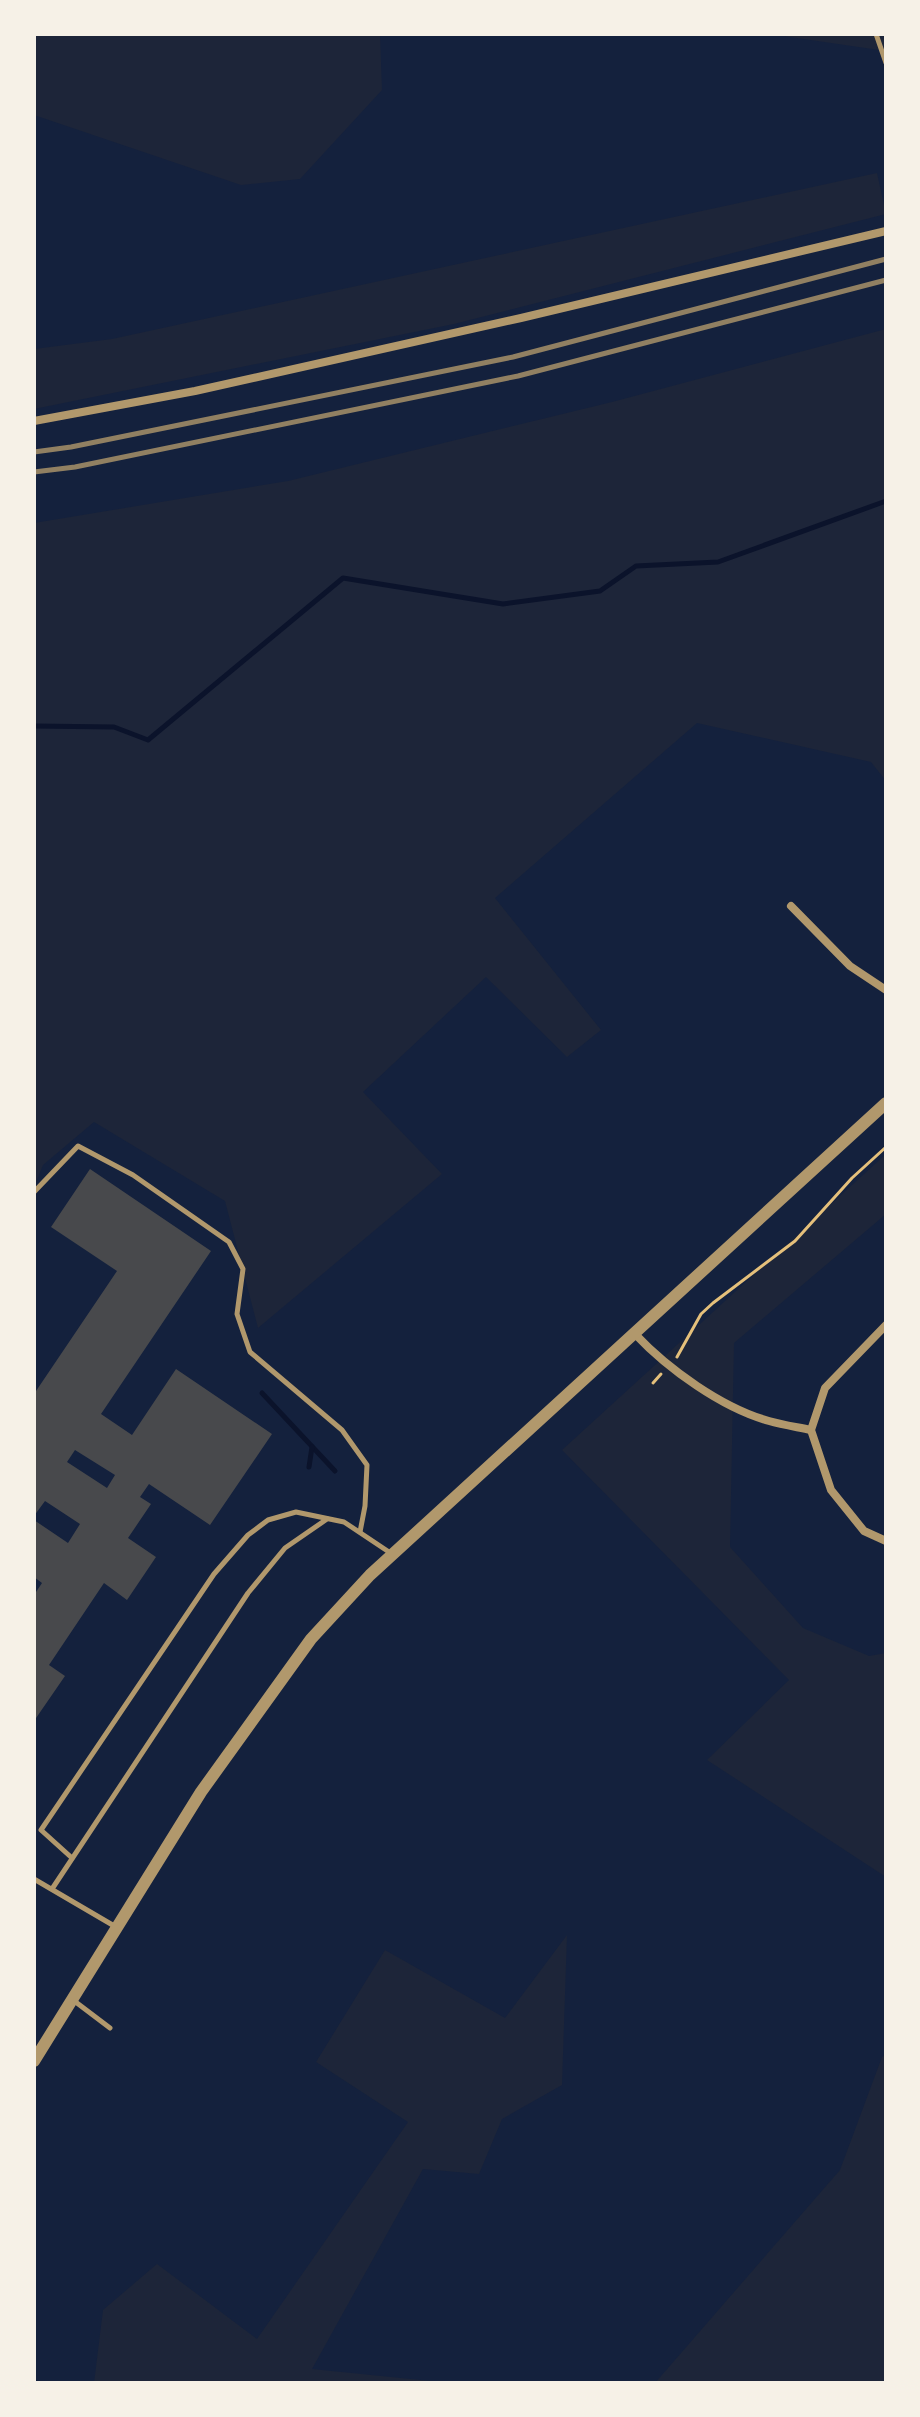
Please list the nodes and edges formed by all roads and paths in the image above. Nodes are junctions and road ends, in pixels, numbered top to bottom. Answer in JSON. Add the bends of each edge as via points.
{"nodes":[{"id":1,"x":876,"y":34,"type":"edge"},
{"id":2,"x":886,"y":63,"type":"edge"},
{"id":3,"x":886,"y":231,"type":"edge"},
{"id":4,"x":34,"y":421,"type":"edge"},
{"id":5,"x":791,"y":906,"type":"dead end"},
{"id":6,"x":886,"y":990,"type":"edge"},
{"id":7,"x":886,"y":1103,"type":"edge"},
{"id":8,"x":886,"y":1147,"type":"edge"},
{"id":9,"x":34,"y":1192,"type":"edge"},
{"id":10,"x":886,"y":1325,"type":"edge"},
{"id":11,"x":635,"y":1334,"type":"junction"},
{"id":12,"x":681,"y":1353,"type":"dead end"},
{"id":13,"x":811,"y":1430,"type":"junction"},
{"id":14,"x":328,"y":1518,"type":"junction"},
{"id":15,"x":360,"y":1532,"type":"junction"},
{"id":16,"x":886,"y":1541,"type":"edge"},
{"id":17,"x":392,"y":1554,"type":"junction"},
{"id":18,"x":72,"y":1858,"type":"junction"},
{"id":19,"x":34,"y":1879,"type":"edge"},
{"id":20,"x":52,"y":1889,"type":"junction"},
{"id":21,"x":117,"y":1927,"type":"junction"},
{"id":22,"x":72,"y":1999,"type":"junction"},
{"id":23,"x":110,"y":2028,"type":"dead end"},
{"id":24,"x":34,"y":2061,"type":"edge"}],
"edges":[{"from":1,"to":2,"type":"lane"},
{"from":3,"to":4,"type":"street","via":[[521,318]]},
{"from":5,"to":6,"type":"street","via":[[850,966]]},
{"from":7,"to":11,"type":"street"},
{"from":8,"to":12,"type":"path","via":[[795,1241],[701,1314]]},
{"from":9,"to":15,"type":"lane","via":[[78,1146],[133,1175],[229,1242],[243,1269],[237,1314],[250,1352],[342,1430],[367,1465]]},
{"from":10,"to":13,"type":"street","via":[[825,1388]]},
{"from":11,"to":13,"type":"street","via":[[668,1367],[718,1398],[766,1421]]},
{"from":11,"to":17,"type":"street"},
{"from":13,"to":16,"type":"street","via":[[831,1490],[864,1531]]},
{"from":14,"to":15,"type":"lane"},
{"from":14,"to":18,"type":"lane","via":[[285,1548],[248,1593]]},
{"from":14,"to":18,"type":"lane","via":[[296,1512],[268,1520],[214,1574],[41,1830]]},
{"from":15,"to":17,"type":"lane"},
{"from":17,"to":21,"type":"street","via":[[311,1639],[201,1792]]},
{"from":18,"to":20,"type":"lane"},
{"from":19,"to":20,"type":"lane"},
{"from":20,"to":21,"type":"lane"},
{"from":21,"to":22,"type":"street"},
{"from":22,"to":23,"type":"lane"},
{"from":22,"to":24,"type":"street"}]}
